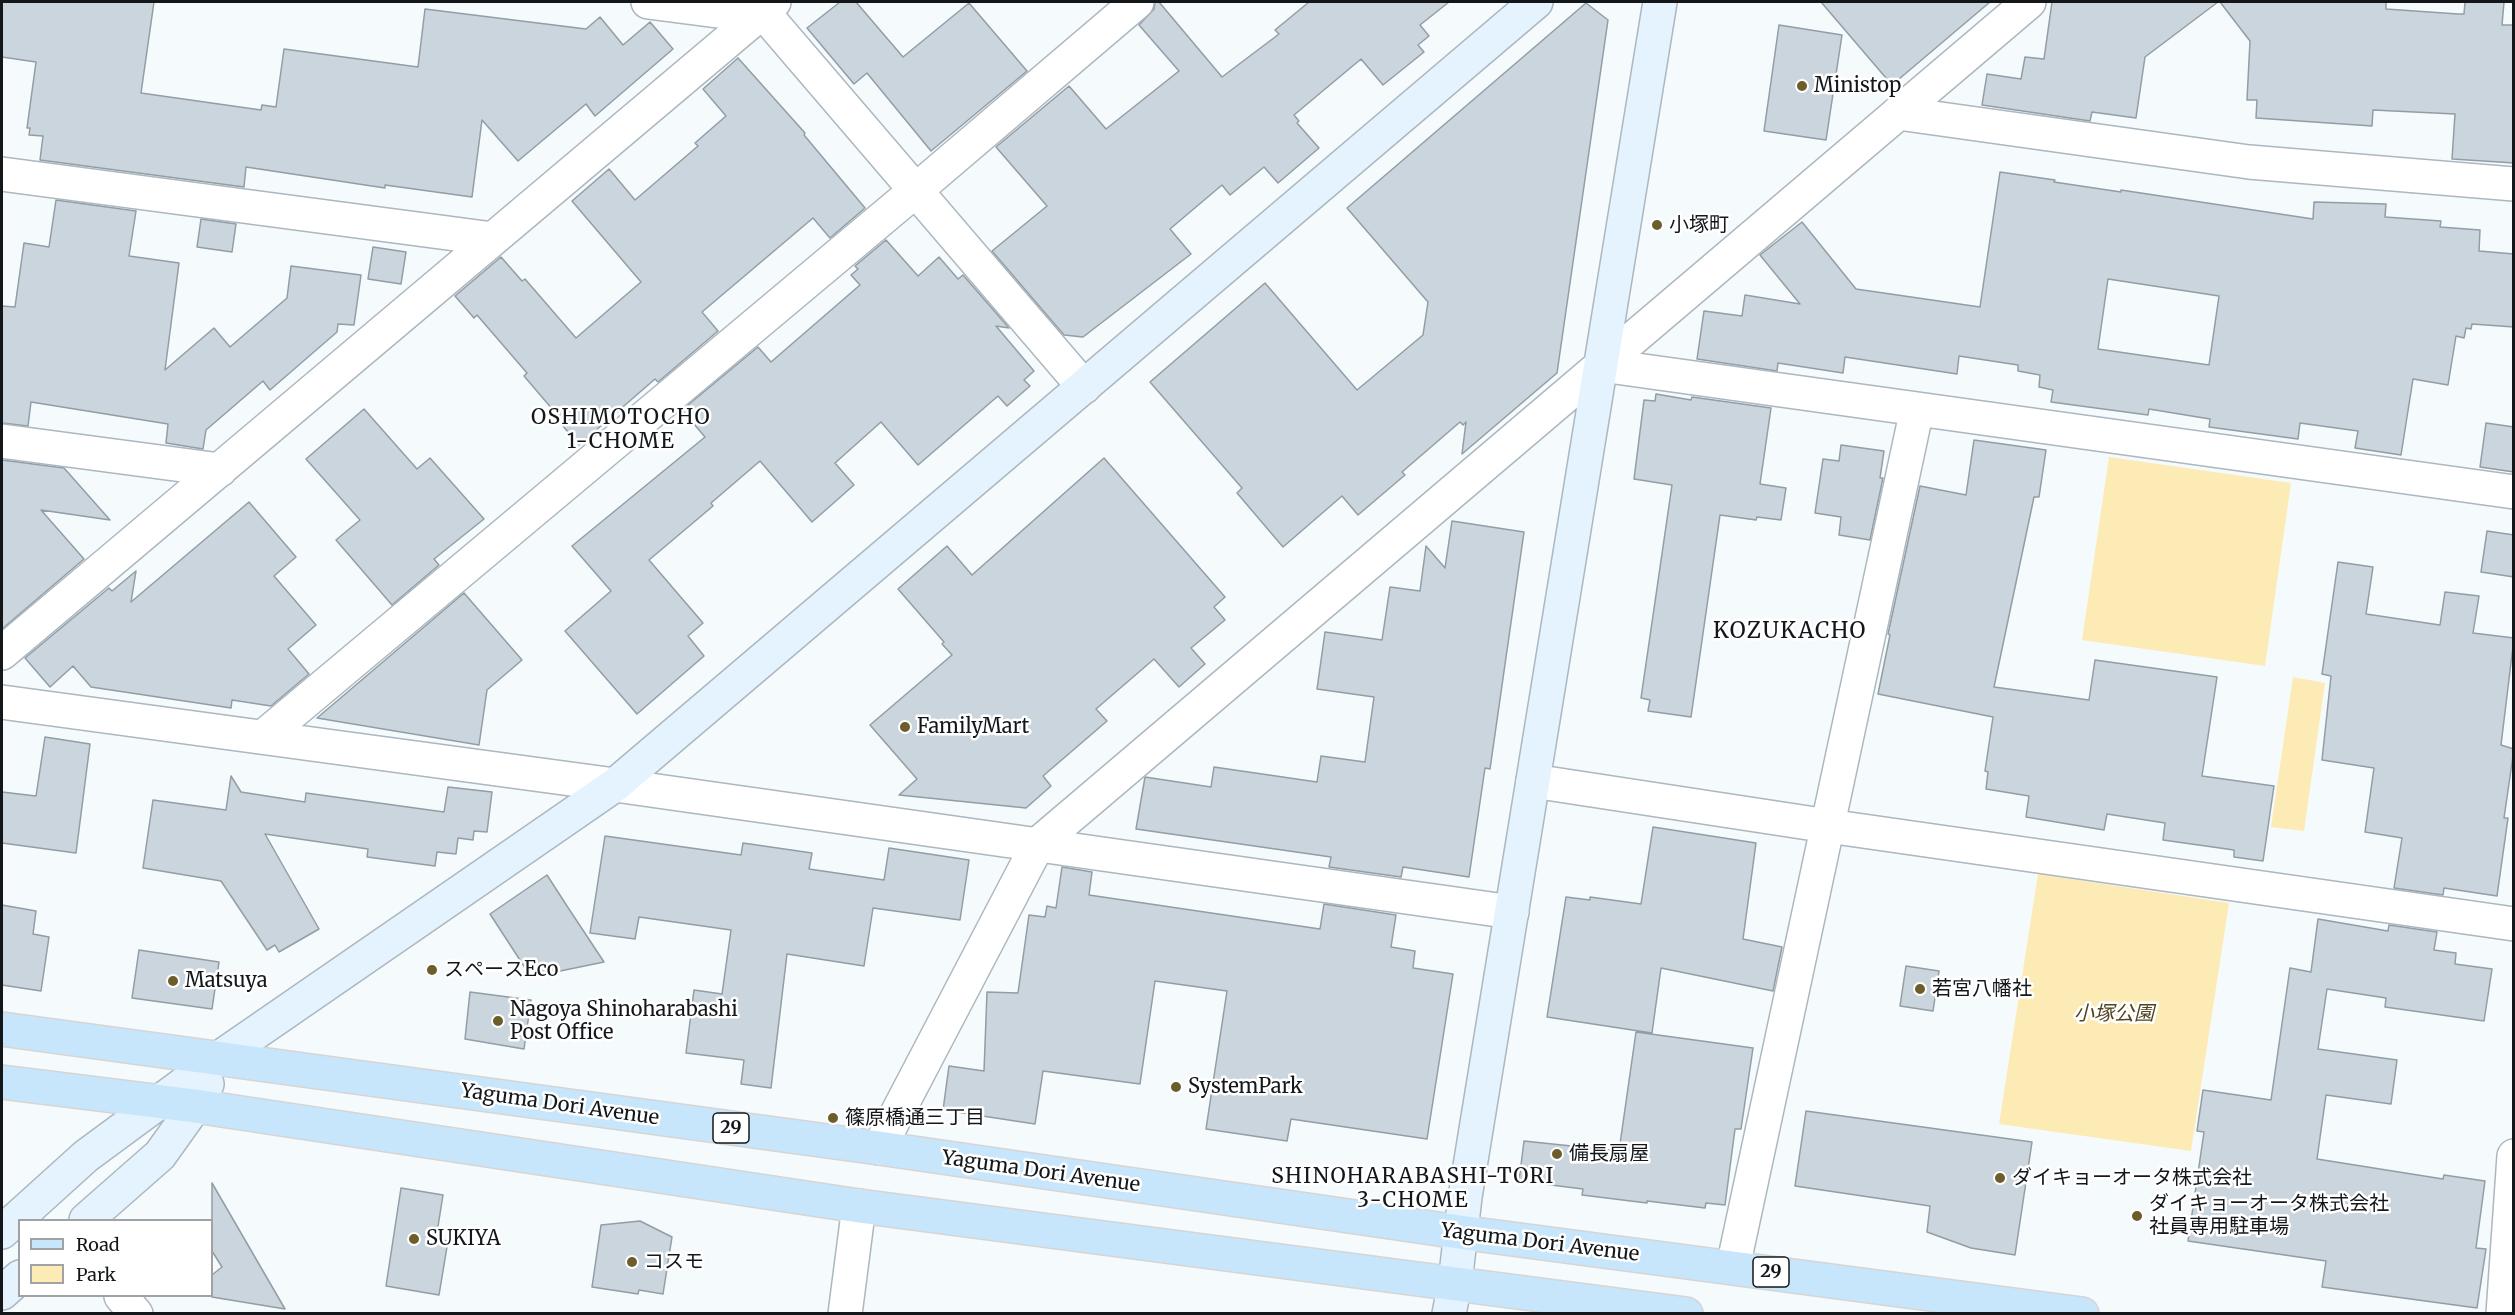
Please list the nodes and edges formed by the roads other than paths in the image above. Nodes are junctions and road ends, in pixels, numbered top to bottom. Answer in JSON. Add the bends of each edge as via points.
{"nodes":[{"id":1,"x":648,"y":2,"type":"edge"},
{"id":2,"x":1137,"y":2,"type":"edge"},
{"id":3,"x":1536,"y":2,"type":"edge"},
{"id":4,"x":1660,"y":2,"type":"edge"},
{"id":5,"x":2029,"y":2,"type":"edge"},
{"id":6,"x":764,"y":10,"type":"edge"},
{"id":7,"x":1898,"y":113,"type":"junction"},
{"id":8,"x":2,"y":174,"type":"edge"},
{"id":9,"x":2514,"y":184,"type":"edge"},
{"id":10,"x":915,"y":191,"type":"junction"},
{"id":11,"x":493,"y":240,"type":"junction"},
{"id":12,"x":1601,"y":365,"type":"junction"},
{"id":13,"x":1084,"y":387,"type":"junction"},
{"id":14,"x":1917,"y":409,"type":"junction"},
{"id":15,"x":2,"y":441,"type":"edge"},
{"id":16,"x":220,"y":470,"type":"junction"},
{"id":17,"x":2514,"y":492,"type":"edge"},
{"id":18,"x":2,"y":653,"type":"edge"},
{"id":19,"x":2,"y":702,"type":"edge"},
{"id":20,"x":263,"y":737,"type":"junction"},
{"id":21,"x":1533,"y":781,"type":"junction"},
{"id":22,"x":615,"y":785,"type":"junction"},
{"id":23,"x":1828,"y":826,"type":"junction"},
{"id":24,"x":1038,"y":844,"type":"junction"},
{"id":25,"x":1512,"y":912,"type":"junction"},
{"id":26,"x":2514,"y":924,"type":"edge"},
{"id":27,"x":2,"y":1029,"type":"edge"},
{"id":28,"x":219,"y":1058,"type":"junction"},
{"id":29,"x":2,"y":1082,"type":"edge"},
{"id":30,"x":160,"y":1102,"type":"junction"},
{"id":31,"x":195,"y":1106,"type":"junction"},
{"id":32,"x":879,"y":1148,"type":"junction"},
{"id":33,"x":2514,"y":1156,"type":"edge"},
{"id":34,"x":859,"y":1206,"type":"junction"},
{"id":35,"x":88,"y":1219,"type":"edge"},
{"id":36,"x":2,"y":1232,"type":"edge"},
{"id":37,"x":1460,"y":1233,"type":"junction"},
{"id":38,"x":1733,"y":1267,"type":"junction"},
{"id":39,"x":18,"y":1279,"type":"edge"},
{"id":40,"x":2,"y":1293,"type":"edge"},
{"id":41,"x":122,"y":1297,"type":"edge"},
{"id":42,"x":1452,"y":1298,"type":"edge"},
{"id":43,"x":136,"y":1314,"type":"edge"},
{"id":44,"x":844,"y":1314,"type":"edge"},
{"id":45,"x":1686,"y":1314,"type":"edge"},
{"id":46,"x":2082,"y":1314,"type":"edge"},
{"id":47,"x":2504,"y":1314,"type":"edge"}],
"edges":[{"from":1,"to":6,"type":"street"},
{"from":2,"to":10,"type":"street"},
{"from":3,"to":13,"type":"street"},
{"from":4,"to":12,"type":"street"},
{"from":5,"to":7,"type":"street"},
{"from":6,"to":10,"type":"street"},
{"from":6,"to":11,"type":"street"},
{"from":7,"to":9,"type":"street","via":[[2249,162]]},
{"from":7,"to":12,"type":"street"},
{"from":8,"to":11,"type":"street"},
{"from":10,"to":13,"type":"street"},
{"from":10,"to":20,"type":"street"},
{"from":11,"to":16,"type":"street"},
{"from":12,"to":14,"type":"street"},
{"from":12,"to":21,"type":"street"},
{"from":12,"to":24,"type":"street"},
{"from":13,"to":22,"type":"street"},
{"from":14,"to":17,"type":"street"},
{"from":14,"to":23,"type":"street"},
{"from":15,"to":16,"type":"street"},
{"from":16,"to":18,"type":"street"},
{"from":19,"to":20,"type":"street"},
{"from":20,"to":22,"type":"street"},
{"from":21,"to":23,"type":"street"},
{"from":21,"to":25,"type":"street"},
{"from":22,"to":24,"type":"street"},
{"from":22,"to":28,"type":"street"},
{"from":23,"to":26,"type":"street"},
{"from":23,"to":38,"type":"street"},
{"from":24,"to":25,"type":"street"},
{"from":24,"to":32,"type":"street"},
{"from":25,"to":37,"type":"street"},
{"from":27,"to":28,"type":"main road","name":"Yaguma Dori Avenue","number":"29"},
{"from":28,"to":30,"type":"street"},
{"from":28,"to":31,"type":"street"},
{"from":28,"to":32,"type":"main road","name":"Yaguma Dori Avenue","number":"29"},
{"from":29,"to":30,"type":"main road"},
{"from":30,"to":31,"type":"main road"},
{"from":30,"to":36,"type":"street","via":[[87,1156]]},
{"from":31,"to":34,"type":"main road"},
{"from":31,"to":35,"type":"street","via":[[160,1155]]},
{"from":32,"to":37,"type":"main road","name":"Yaguma Dori Avenue","number":"29"},
{"from":33,"to":47,"type":"street"},
{"from":34,"to":42,"type":"main road"},
{"from":34,"to":44,"type":"street"},
{"from":37,"to":38,"type":"main road","name":"Yaguma Dori Avenue","number":"29"},
{"from":37,"to":42,"type":"street"},
{"from":38,"to":46,"type":"main road","name":"Yaguma Dori Avenue","number":"29"},
{"from":39,"to":40,"type":"street"},
{"from":41,"to":43,"type":"street"},
{"from":42,"to":45,"type":"main road"}]}
